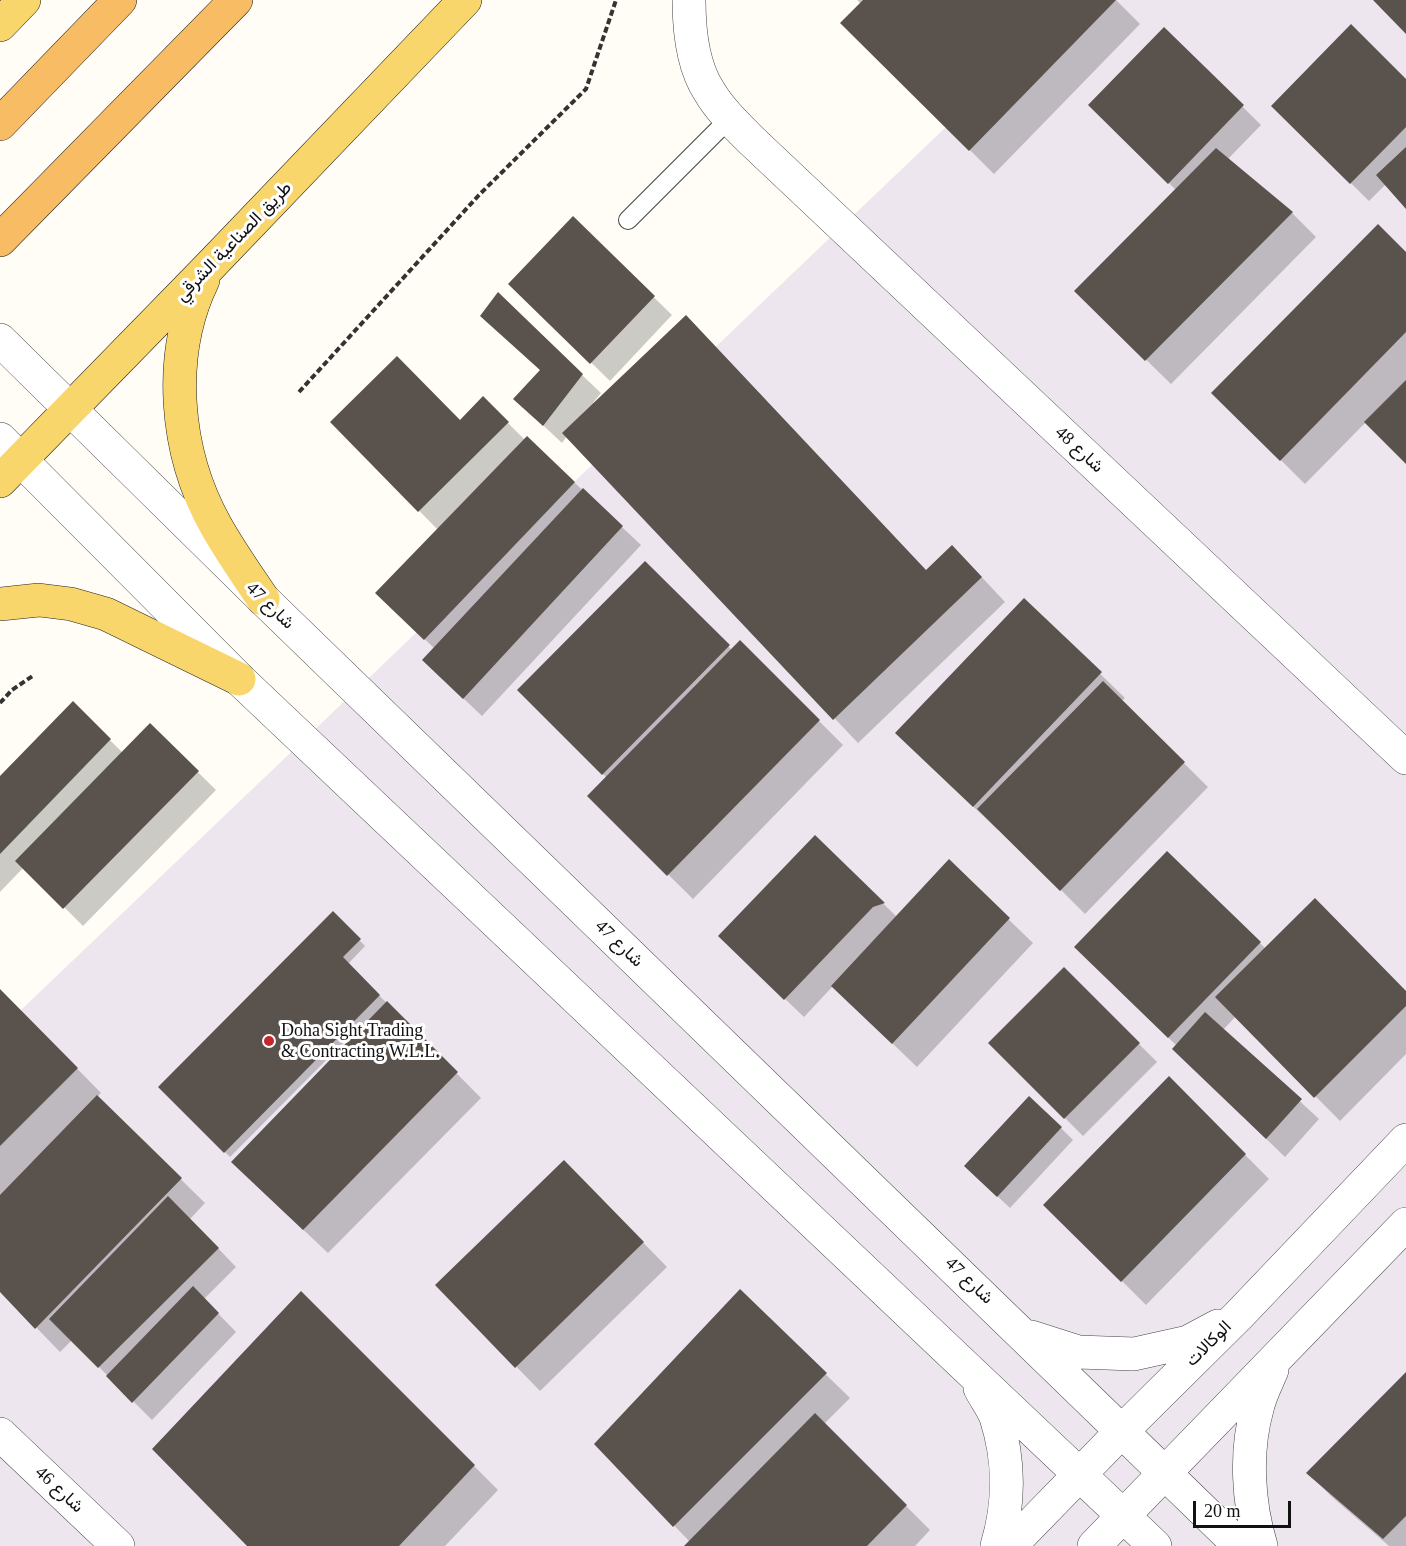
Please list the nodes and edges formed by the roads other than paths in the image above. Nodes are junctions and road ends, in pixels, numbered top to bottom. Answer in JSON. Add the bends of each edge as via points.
{"nodes":[{"id":1,"x":24,"y":0,"type":"edge"},
{"id":2,"x":120,"y":0,"type":"edge"},
{"id":3,"x":236,"y":0,"type":"edge"},
{"id":4,"x":465,"y":0,"type":"edge"},
{"id":5,"x":689,"y":0,"type":"edge"},
{"id":6,"x":0,"y":25,"type":"edge"},
{"id":7,"x":0,"y":124,"type":"edge"},
{"id":8,"x":741,"y":130,"type":"junction"},
{"id":9,"x":628,"y":219,"type":"dead end"},
{"id":10,"x":0,"y":240,"type":"edge"},
{"id":11,"x":210,"y":266,"type":"junction"},
{"id":12,"x":0,"y":340,"type":"edge"},
{"id":13,"x":70,"y":410,"type":"junction"},
{"id":14,"x":7,"y":460,"type":"edge"},
{"id":15,"x":263,"y":600,"type":"junction"},
{"id":16,"x":0,"y":604,"type":"edge"},
{"id":17,"x":239,"y":679,"type":"junction"},
{"id":18,"x":1406,"y":758,"type":"edge"},
{"id":19,"x":1406,"y":1140,"type":"edge"},
{"id":20,"x":1406,"y":1224,"type":"edge"},
{"id":21,"x":1238,"y":1316,"type":"junction"},
{"id":22,"x":1025,"y":1335,"type":"junction"},
{"id":23,"x":1278,"y":1356,"type":"junction"},
{"id":24,"x":970,"y":1371,"type":"junction"},
{"id":25,"x":1122,"y":1431,"type":"junction"},
{"id":26,"x":0,"y":1434,"type":"edge"},
{"id":27,"x":1165,"y":1473,"type":"junction"},
{"id":28,"x":1080,"y":1474,"type":"junction"},
{"id":29,"x":1123,"y":1515,"type":"junction"},
{"id":30,"x":118,"y":1546,"type":"edge"},
{"id":31,"x":998,"y":1546,"type":"edge"},
{"id":32,"x":1011,"y":1546,"type":"edge"},
{"id":33,"x":1094,"y":1546,"type":"edge"},
{"id":34,"x":1155,"y":1546,"type":"edge"},
{"id":35,"x":1240,"y":1546,"type":"edge"},
{"id":36,"x":1261,"y":1546,"type":"edge"}],
"edges":[{"from":1,"to":6,"type":"main road"},
{"from":2,"to":7,"type":"highway"},
{"from":3,"to":10,"type":"highway"},
{"from":4,"to":11,"type":"main road","name":"طريق الصناعية الشرقي"},
{"from":5,"to":8,"type":"street","via":[[695,59],[708,90]]},
{"from":8,"to":9,"type":"lane"},
{"from":8,"to":18,"type":"street","name":"شارع 48"},
{"from":11,"to":13,"type":"main road","name":"طريق الصناعية الشرقي"},
{"from":11,"to":15,"type":"main road","via":[[196,295],[182,345],[181,420],[194,476],[215,525]]},
{"from":12,"to":13,"type":"street","name":"شارع 47"},
{"from":13,"to":14,"type":"main road","name":"طريق الصناعية الشرقي"},
{"from":13,"to":15,"type":"street","name":"شارع 47"},
{"from":14,"to":17,"type":"street"},
{"from":15,"to":22,"type":"street","name":"شارع 47"},
{"from":16,"to":17,"type":"main road","via":[[39,600],[106,614]]},
{"from":17,"to":24,"type":"street"},
{"from":19,"to":21,"type":"street","name":"الوكالات"},
{"from":20,"to":23,"type":"street"},
{"from":21,"to":22,"type":"street","via":[[1188,1342],[1134,1354],[1078,1352]]},
{"from":21,"to":25,"type":"street","name":"الوكالات"},
{"from":22,"to":25,"type":"street","name":"شارع 47"},
{"from":23,"to":27,"type":"street"},
{"from":23,"to":36,"type":"street","via":[[1257,1409],[1249,1464],[1253,1520]]},
{"from":24,"to":28,"type":"street"},
{"from":24,"to":31,"type":"street","via":[[995,1415],[1007,1465],[1006,1517]]},
{"from":25,"to":27,"type":"street","name":"شارع 47"},
{"from":25,"to":28,"type":"street","name":"الوكالات"},
{"from":26,"to":30,"type":"street","name":"شارع 46"},
{"from":27,"to":29,"type":"street"},
{"from":27,"to":35,"type":"street","name":"شارع 47"},
{"from":28,"to":29,"type":"street"},
{"from":28,"to":32,"type":"street","name":"الوكالات"},
{"from":29,"to":33,"type":"street"},
{"from":29,"to":34,"type":"street"}]}
